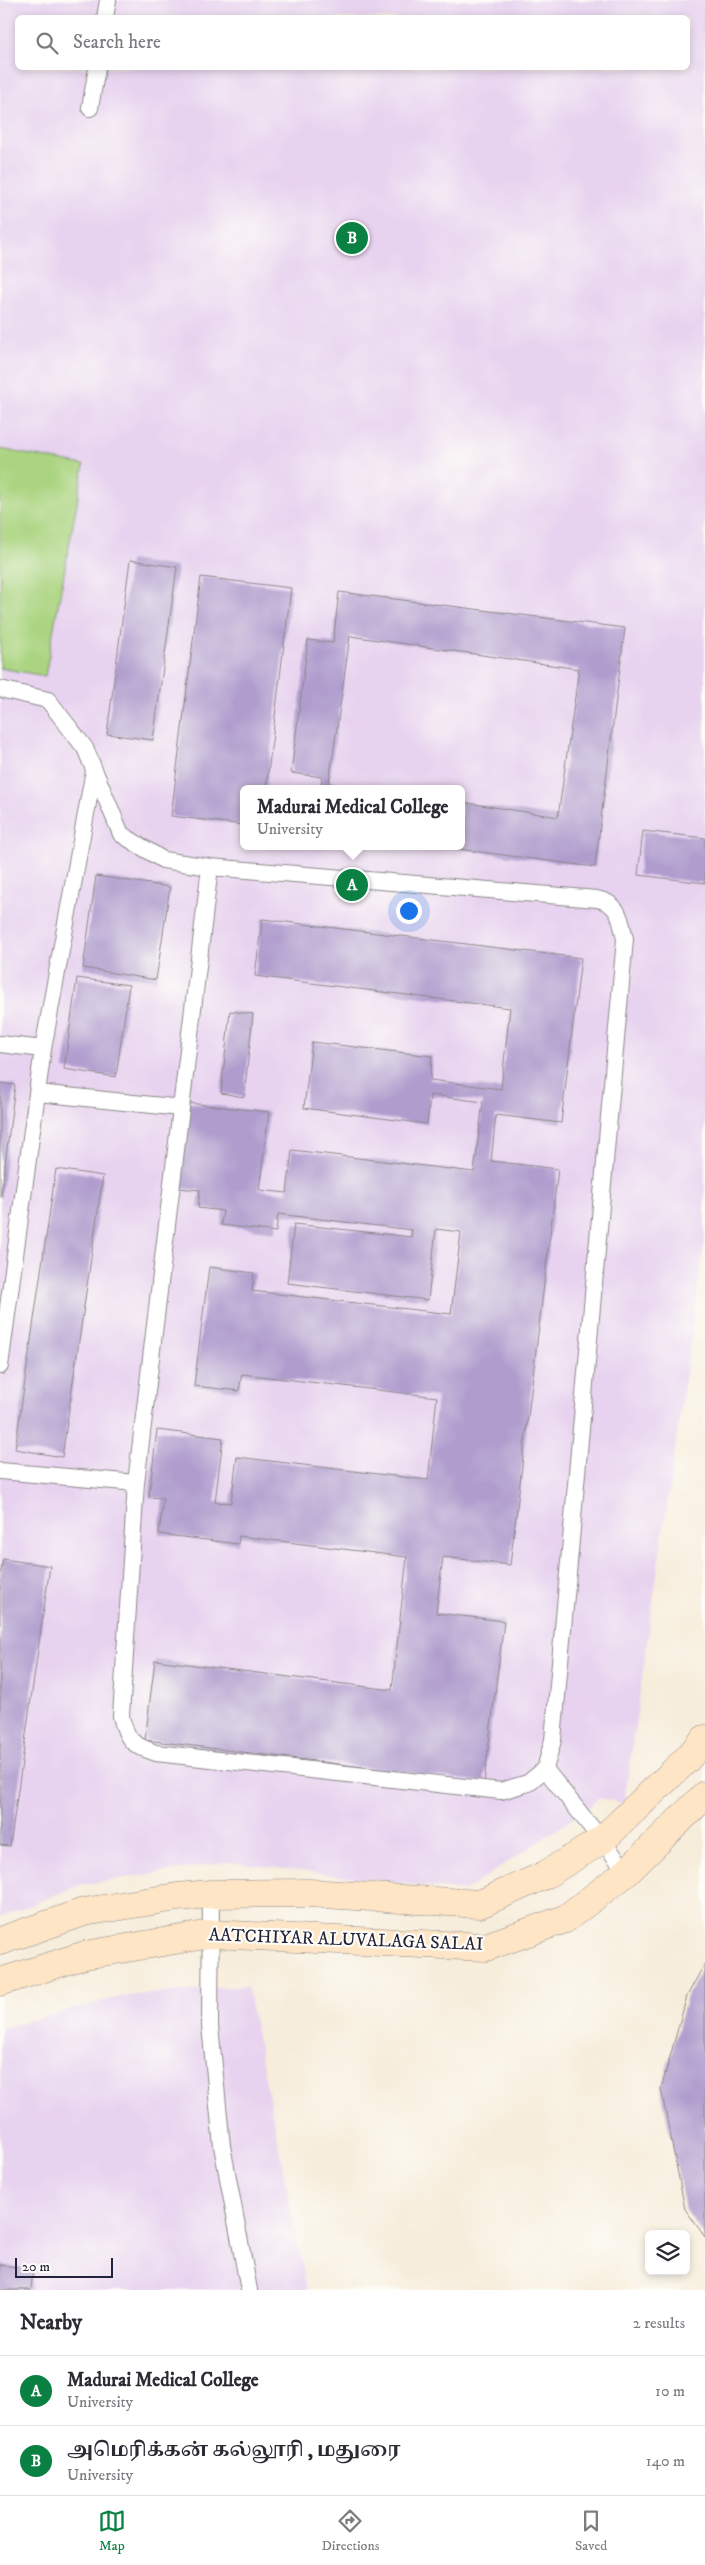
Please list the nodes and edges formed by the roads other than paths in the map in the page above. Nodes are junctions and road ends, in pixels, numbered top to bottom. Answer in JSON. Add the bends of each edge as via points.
{"nodes":[{"id":1,"x":108,"y":0,"type":"edge"},
{"id":2,"x":106,"y":15,"type":"edge"},
{"id":3,"x":97,"y":70,"type":"edge"},
{"id":4,"x":90,"y":108,"type":"dead end"},
{"id":5,"x":0,"y":689,"type":"edge"},
{"id":6,"x":94,"y":770,"type":"junction"},
{"id":7,"x":210,"y":867,"type":"junction"},
{"id":8,"x":0,"y":1044,"type":"edge"},
{"id":9,"x":43,"y":1049,"type":"junction"},
{"id":10,"x":38,"y":1092,"type":"junction"},
{"id":11,"x":181,"y":1108,"type":"junction"},
{"id":12,"x":0,"y":1366,"type":"edge"},
{"id":13,"x":0,"y":1471,"type":"edge"},
{"id":14,"x":136,"y":1483,"type":"junction"},
{"id":15,"x":705,"y":1739,"type":"edge"},
{"id":16,"x":545,"y":1769,"type":"junction"},
{"id":17,"x":705,"y":1795,"type":"edge"},
{"id":18,"x":602,"y":1840,"type":"junction"},
{"id":19,"x":627,"y":1872,"type":"junction"},
{"id":20,"x":212,"y":1894,"type":"junction"},
{"id":21,"x":211,"y":1934,"type":"junction"},
{"id":22,"x":0,"y":1941,"type":"edge"},
{"id":23,"x":0,"y":1982,"type":"edge"},
{"id":24,"x":249,"y":2290,"type":"edge"}],
"edges":[{"from":1,"to":2,"type":"lane"},
{"from":3,"to":4,"type":"lane"},
{"from":5,"to":6,"type":"lane","via":[[48,700],[85,748]]},
{"from":6,"to":7,"type":"lane","via":[[121,834],[163,860]]},
{"from":6,"to":9,"type":"lane"},
{"from":7,"to":11,"type":"lane"},
{"from":7,"to":16,"type":"lane","via":[[597,899],[609,901],[618,912],[625,939],[553,1740]]},
{"from":8,"to":9,"type":"lane"},
{"from":9,"to":10,"type":"lane"},
{"from":10,"to":11,"type":"lane"},
{"from":10,"to":12,"type":"lane"},
{"from":11,"to":14,"type":"lane"},
{"from":13,"to":14,"type":"lane"},
{"from":14,"to":16,"type":"lane","via":[[121,1716],[125,1732],[135,1745],[156,1753],[501,1790],[528,1783]]},
{"from":15,"to":18,"type":"street"},
{"from":16,"to":18,"type":"lane"},
{"from":17,"to":19,"type":"street","name":"AATCHIYAR ALUVALAGA SALAI"},
{"from":18,"to":19,"type":"lane"},
{"from":18,"to":20,"type":"street","via":[[545,1876],[480,1904],[309,1893]]},
{"from":19,"to":21,"type":"street","name":"AATCHIYAR ALUVALAGA SALAI","via":[[565,1919],[486,1947]]},
{"from":20,"to":21,"type":"lane"},
{"from":20,"to":22,"type":"street","via":[[84,1912]]},
{"from":21,"to":23,"type":"street","name":"AATCHIYAR ALUVALAGA SALAI","via":[[85,1955]]},
{"from":21,"to":24,"type":"lane","via":[[210,2026],[222,2146]]}]}
